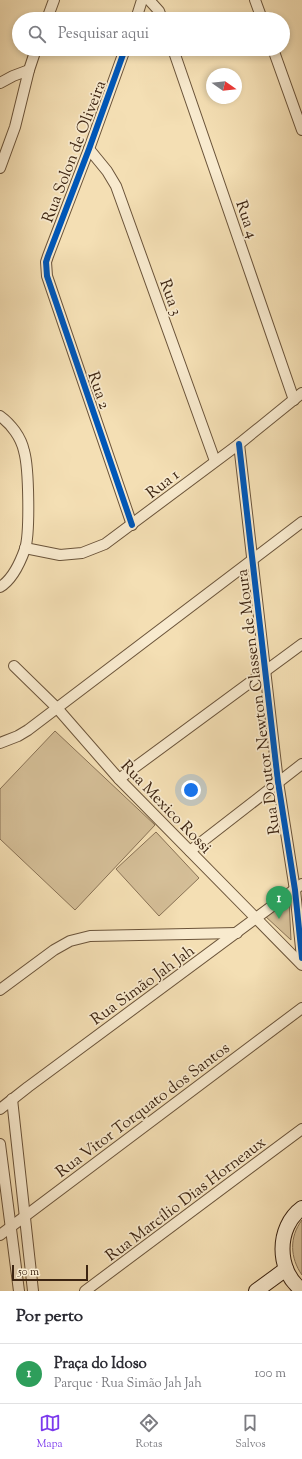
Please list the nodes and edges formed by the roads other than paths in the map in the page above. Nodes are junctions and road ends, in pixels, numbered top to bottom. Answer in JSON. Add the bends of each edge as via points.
{"nodes":[{"id":1,"x":54,"y":0,"type":"edge"},
{"id":2,"x":142,"y":0,"type":"edge"},
{"id":3,"x":149,"y":0,"type":"edge"},
{"id":4,"x":255,"y":0,"type":"edge"},
{"id":5,"x":50,"y":12,"type":"edge"},
{"id":6,"x":138,"y":12,"type":"edge"},
{"id":7,"x":159,"y":12,"type":"edge"},
{"id":8,"x":259,"y":12,"type":"edge"},
{"id":9,"x":34,"y":56,"type":"edge"},
{"id":10,"x":122,"y":56,"type":"edge"},
{"id":11,"x":176,"y":56,"type":"edge"},
{"id":12,"x":276,"y":56,"type":"edge"},
{"id":13,"x":29,"y":70,"type":"junction"},
{"id":14,"x":0,"y":83,"type":"edge"},
{"id":15,"x":302,"y":130,"type":"edge"},
{"id":16,"x":89,"y":149,"type":"junction"},
{"id":17,"x":0,"y":168,"type":"edge"},
{"id":18,"x":46,"y":262,"type":"joint"},
{"id":19,"x":298,"y":396,"type":"edge"},
{"id":20,"x":0,"y":416,"type":"edge"},
{"id":21,"x":239,"y":444,"type":"junction"},
{"id":22,"x":215,"y":461,"type":"junction"},
{"id":23,"x":302,"y":522,"type":"edge"},
{"id":24,"x":132,"y":525,"type":"junction"},
{"id":25,"x":25,"y":548,"type":"junction"},
{"id":26,"x":253,"y":559,"type":"junction"},
{"id":27,"x":0,"y":588,"type":"edge"},
{"id":28,"x":302,"y":644,"type":"edge"},
{"id":29,"x":14,"y":666,"type":"dead end"},
{"id":30,"x":266,"y":672,"type":"junction"},
{"id":31,"x":57,"y":708,"type":"junction"},
{"id":32,"x":0,"y":743,"type":"edge"},
{"id":33,"x":302,"y":764,"type":"edge"},
{"id":34,"x":119,"y":779,"type":"junction"},
{"id":35,"x":278,"y":782,"type":"junction"},
{"id":36,"x":190,"y":851,"type":"junction"},
{"id":37,"x":298,"y":887,"type":"edge"},
{"id":38,"x":255,"y":919,"type":"junction"},
{"id":39,"x":237,"y":933,"type":"junction"},
{"id":40,"x":302,"y":958,"type":"edge"},
{"id":41,"x":302,"y":965,"type":"edge"},
{"id":42,"x":0,"y":990,"type":"edge"},
{"id":43,"x":302,"y":1008,"type":"edge"},
{"id":44,"x":12,"y":1099,"type":"junction"},
{"id":45,"x":0,"y":1109,"type":"edge"},
{"id":46,"x":302,"y":1129,"type":"edge"},
{"id":47,"x":0,"y":1144,"type":"edge"},
{"id":48,"x":302,"y":1208,"type":"edge"},
{"id":49,"x":26,"y":1214,"type":"junction"},
{"id":50,"x":11,"y":1226,"type":"junction"},
{"id":51,"x":0,"y":1235,"type":"edge"},
{"id":52,"x":286,"y":1269,"type":"junction"},
{"id":53,"x":297,"y":1289,"type":"edge"},
{"id":54,"x":19,"y":1291,"type":"edge"},
{"id":55,"x":33,"y":1291,"type":"edge"},
{"id":56,"x":85,"y":1291,"type":"edge"},
{"id":57,"x":256,"y":1291,"type":"edge"}],
"edges":[{"from":1,"to":5,"type":"street"},
{"from":2,"to":6,"type":"street"},
{"from":3,"to":7,"type":"street"},
{"from":4,"to":8,"type":"street"},
{"from":9,"to":13,"type":"street"},
{"from":10,"to":16,"type":"street","name":"Rua Solon de Oliveira"},
{"from":11,"to":19,"type":"street","name":"Rua 4"},
{"from":12,"to":15,"type":"street"},
{"from":13,"to":14,"type":"street"},
{"from":13,"to":17,"type":"street","via":[[15,128]]},
{"from":16,"to":18,"type":"street","name":"Rua Solon de Oliveira"},
{"from":16,"to":22,"type":"street","name":"Rua 3","via":[[116,186]]},
{"from":18,"to":24,"type":"street","name":"Rua 2","via":[[47,276]]},
{"from":19,"to":21,"type":"street","name":"Rua 1"},
{"from":20,"to":25,"type":"street","via":[[18,434],[24,451],[28,531]]},
{"from":21,"to":22,"type":"street","name":"Rua 1"},
{"from":21,"to":26,"type":"street","name":"Rua Doutor Newton Classen de Moura"},
{"from":22,"to":24,"type":"street","name":"Rua 1"},
{"from":23,"to":26,"type":"street"},
{"from":24,"to":25,"type":"street","name":"Rua 1","via":[[105,544],[82,553],[60,555]]},
{"from":25,"to":27,"type":"street","via":[[14,573]]},
{"from":26,"to":30,"type":"street","name":"Rua Doutor Newton Classen de Moura"},
{"from":26,"to":31,"type":"street"},
{"from":28,"to":30,"type":"street"},
{"from":29,"to":31,"type":"street","name":"Rua Mexico Rossi"},
{"from":30,"to":34,"type":"street"},
{"from":30,"to":35,"type":"street","name":"Rua Doutor Newton Classen de Moura"},
{"from":31,"to":32,"type":"street","via":[[28,730]]},
{"from":31,"to":34,"type":"street","name":"Rua Mexico Rossi"},
{"from":33,"to":35,"type":"street"},
{"from":34,"to":36,"type":"street","name":"Rua Mexico Rossi"},
{"from":35,"to":36,"type":"street"},
{"from":35,"to":37,"type":"street","name":"Rua Doutor Newton Classen de Moura"},
{"from":36,"to":38,"type":"street","name":"Rua Mexico Rossi"},
{"from":37,"to":38,"type":"street","name":"Rua Simão Jah Jah"},
{"from":37,"to":40,"type":"street","name":"Rua Doutor Newton Classen de Moura"},
{"from":38,"to":39,"type":"street","name":"Rua Simão Jah Jah"},
{"from":38,"to":41,"type":"street","name":"Rua Mexico Rossi"},
{"from":39,"to":42,"type":"street","via":[[90,936],[70,941],[54,950]]},
{"from":39,"to":44,"type":"street","name":"Rua Simão Jah Jah"},
{"from":43,"to":49,"type":"street","name":"Rua Vitor Torquato dos Santos"},
{"from":44,"to":45,"type":"street","name":"Rua Simão Jah Jah"},
{"from":44,"to":49,"type":"street"},
{"from":46,"to":56,"type":"street","name":"Rua Marcílio Dias Horneaux"},
{"from":47,"to":50,"type":"street"},
{"from":48,"to":52,"type":"main road","via":[[290,1222],[283,1237],[282,1253]]},
{"from":49,"to":50,"type":"street","name":"Rua Vitor Torquato dos Santos"},
{"from":49,"to":55,"type":"street"},
{"from":50,"to":51,"type":"street","name":"Rua Vitor Torquato dos Santos"},
{"from":50,"to":54,"type":"street"},
{"from":52,"to":53,"type":"main road"},
{"from":52,"to":57,"type":"main road"}]}
